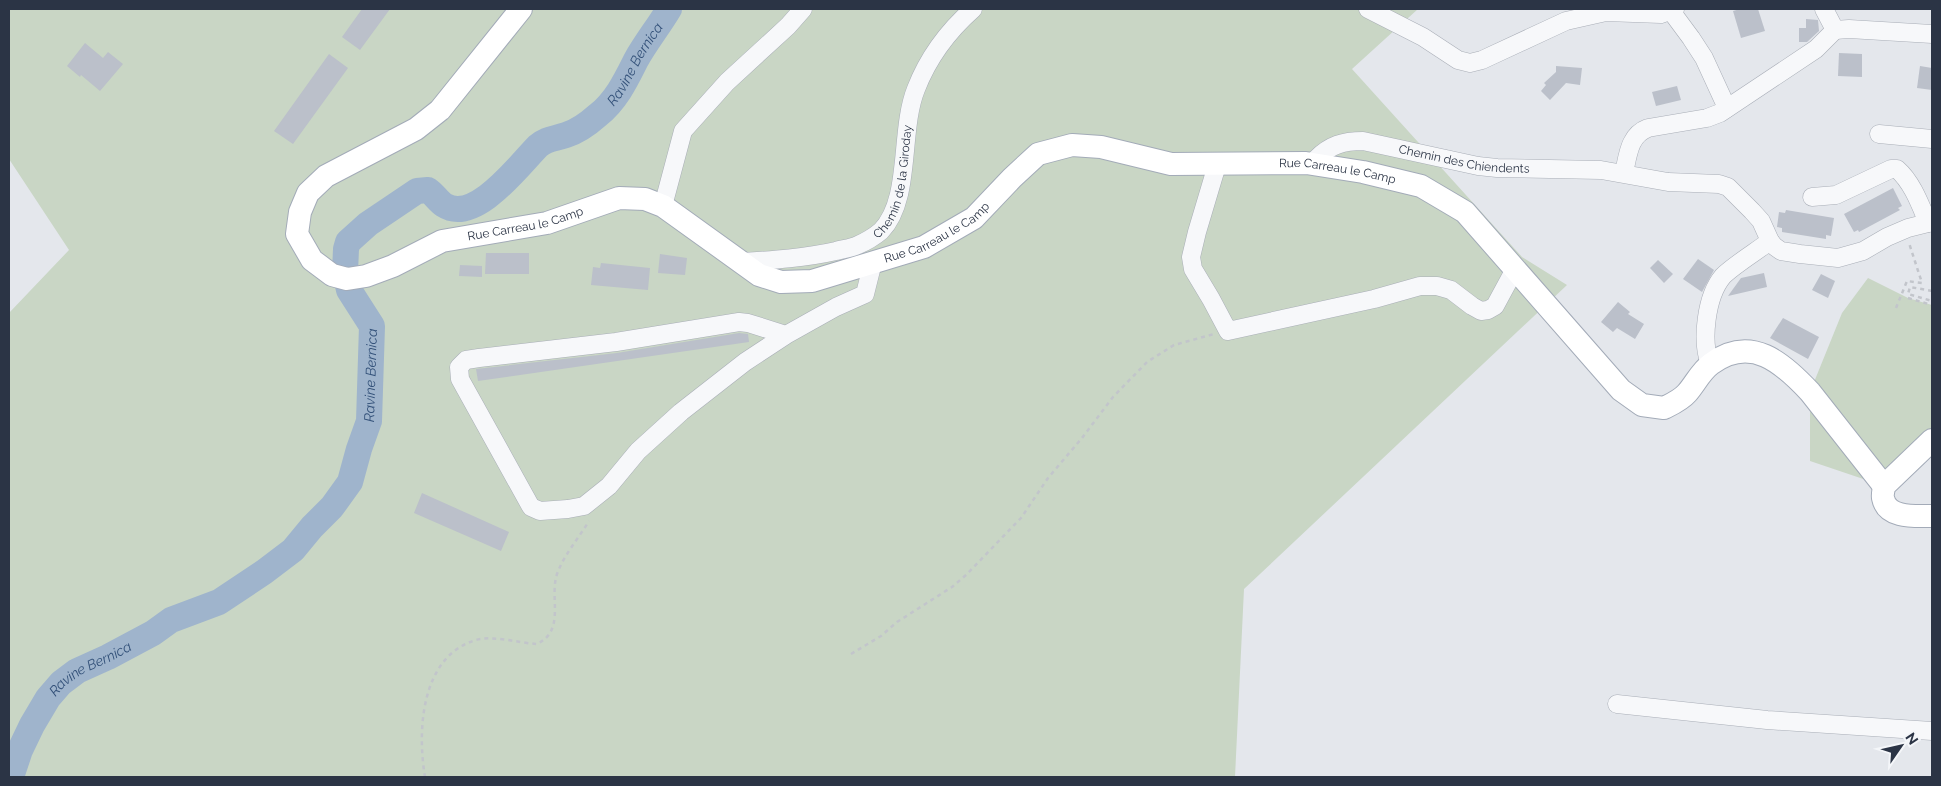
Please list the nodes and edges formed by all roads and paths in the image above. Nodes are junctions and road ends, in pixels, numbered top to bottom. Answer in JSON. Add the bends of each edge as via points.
{"nodes":[{"id":1,"x":521,"y":9,"type":"edge"},
{"id":2,"x":802,"y":9,"type":"edge"},
{"id":3,"x":973,"y":9,"type":"edge"},
{"id":4,"x":1368,"y":9,"type":"edge"},
{"id":5,"x":1824,"y":9,"type":"edge"},
{"id":6,"x":1673,"y":10,"type":"edge"},
{"id":7,"x":1835,"y":30,"type":"junction"},
{"id":8,"x":1932,"y":34,"type":"edge"},
{"id":9,"x":1727,"y":108,"type":"junction"},
{"id":10,"x":1879,"y":134,"type":"dead end"},
{"id":11,"x":1932,"y":138,"type":"edge"},
{"id":12,"x":1218,"y":165,"type":"junction"},
{"id":13,"x":1315,"y":165,"type":"junction"},
{"id":14,"x":1624,"y":173,"type":"junction"},
{"id":15,"x":1812,"y":197,"type":"dead end"},
{"id":16,"x":664,"y":206,"type":"junction"},
{"id":17,"x":1930,"y":222,"type":"edge"},
{"id":18,"x":1905,"y":230,"type":"junction"},
{"id":19,"x":1770,"y":241,"type":"junction"},
{"id":20,"x":742,"y":262,"type":"junction"},
{"id":21,"x":873,"y":262,"type":"junction"},
{"id":22,"x":1515,"y":269,"type":"junction"},
{"id":23,"x":1905,"y":289,"type":"junction"},
{"id":24,"x":1909,"y":290,"type":"junction"},
{"id":25,"x":1932,"y":291,"type":"edge"},
{"id":26,"x":1908,"y":298,"type":"dead end"},
{"id":27,"x":1932,"y":301,"type":"edge"},
{"id":28,"x":1932,"y":305,"type":"edge"},
{"id":29,"x":1896,"y":308,"type":"dead end"},
{"id":30,"x":1228,"y":331,"type":"junction"},
{"id":31,"x":786,"y":335,"type":"junction"},
{"id":32,"x":1710,"y":364,"type":"junction"},
{"id":33,"x":1932,"y":440,"type":"edge"},
{"id":34,"x":1884,"y":486,"type":"junction"},
{"id":35,"x":598,"y":496,"type":"junction"},
{"id":36,"x":1932,"y":516,"type":"edge"},
{"id":37,"x":851,"y":654,"type":"dead end"},
{"id":38,"x":1617,"y":704,"type":"dead end"},
{"id":39,"x":1932,"y":731,"type":"edge"},
{"id":40,"x":425,"y":777,"type":"edge"}],
"edges":[{"from":1,"to":16,"type":"main road","name":"Rue Carreau le Camp","via":[[440,110],[416,129],[326,176],[308,193],[300,212],[297,234],[312,260],[332,275],[347,279],[393,266],[442,241],[547,223],[619,198],[645,199]]},
{"from":2,"to":16,"type":"street","via":[[683,132]]},
{"from":3,"to":20,"type":"street","name":"Chemin de la Giroday","via":[[958,22],[933,55],[916,90],[906,132],[901,188],[894,213],[880,232],[857,246],[817,255]]},
{"from":4,"to":6,"type":"street","via":[[1458,60],[1470,63],[1566,21],[1606,12],[1661,14]]},
{"from":5,"to":7,"type":"street"},
{"from":6,"to":9,"type":"street","via":[[1704,58]]},
{"from":7,"to":8,"type":"street"},
{"from":7,"to":9,"type":"street","via":[[1816,49]]},
{"from":9,"to":14,"type":"street","via":[[1707,118],[1639,131],[1633,138]]},
{"from":10,"to":11,"type":"street"},
{"from":12,"to":13,"type":"main road","name":"Rue Carreau le Camp"},
{"from":12,"to":21,"type":"main road","name":"Rue Carreau le Camp","via":[[1171,164],[1101,147],[1072,145],[1038,154],[974,218],[924,247]]},
{"from":12,"to":30,"type":"street","via":[[1191,257],[1193,270]]},
{"from":13,"to":14,"type":"street","name":"Chemin des Chiendents","via":[[1322,152],[1333,146],[1347,141],[1363,141],[1478,166]]},
{"from":13,"to":22,"type":"main road","name":"Rue Carreau le Camp","via":[[1421,186],[1465,212]]},
{"from":14,"to":19,"type":"street","name":"Chemin des Chiendents","via":[[1644,179],[1719,184],[1728,188],[1761,221]]},
{"from":15,"to":17,"type":"street","via":[[1836,195],[1897,169],[1904,175]]},
{"from":16,"to":20,"type":"main road","name":"Rue Carreau le Camp"},
{"from":17,"to":18,"type":"street"},
{"from":18,"to":19,"type":"street","via":[[1863,251],[1838,258],[1781,251]]},
{"from":18,"to":23,"type":"path","via":[[1922,282],[1906,281]]},
{"from":19,"to":32,"type":"street","via":[[1723,276],[1710,301],[1705,352]]},
{"from":20,"to":21,"type":"main road","name":"Rue Carreau le Camp","via":[[759,275],[789,282],[812,281]]},
{"from":21,"to":31,"type":"street","via":[[865,294]]},
{"from":22,"to":30,"type":"street","via":[[1495,306],[1488,310],[1481,311],[1450,290],[1420,286]]},
{"from":22,"to":32,"type":"main road","name":"Rue Carreau le Camp","via":[[1621,390],[1642,405],[1664,408],[1685,395]]},
{"from":23,"to":24,"type":"path"},
{"from":23,"to":29,"type":"path"},
{"from":24,"to":25,"type":"path","via":[[1910,287]]},
{"from":24,"to":27,"type":"path","via":[[1908,294]]},
{"from":26,"to":28,"type":"path"},
{"from":30,"to":37,"type":"path","via":[[1174,345],[1147,362],[1113,397],[1048,478],[1021,518],[966,575]]},
{"from":31,"to":35,"type":"street","via":[[745,362],[682,412],[638,451]]},
{"from":31,"to":35,"type":"street","via":[[739,322],[616,342],[466,360],[459,367],[460,379],[531,507],[540,511],[568,509],[584,506]]},
{"from":32,"to":34,"type":"main road","name":"Rue Carreau le Camp","via":[[1728,354],[1752,352],[1774,359],[1810,392]]},
{"from":33,"to":34,"type":"main road"},
{"from":34,"to":36,"type":"main road","via":[[1883,498],[1891,511],[1906,516]]},
{"from":35,"to":40,"type":"path","via":[[596,509],[556,577],[556,611],[545,640],[537,644],[478,639],[450,653],[439,667],[427,697],[421,728]]},
{"from":38,"to":39,"type":"street","via":[[1767,720]]}]}
